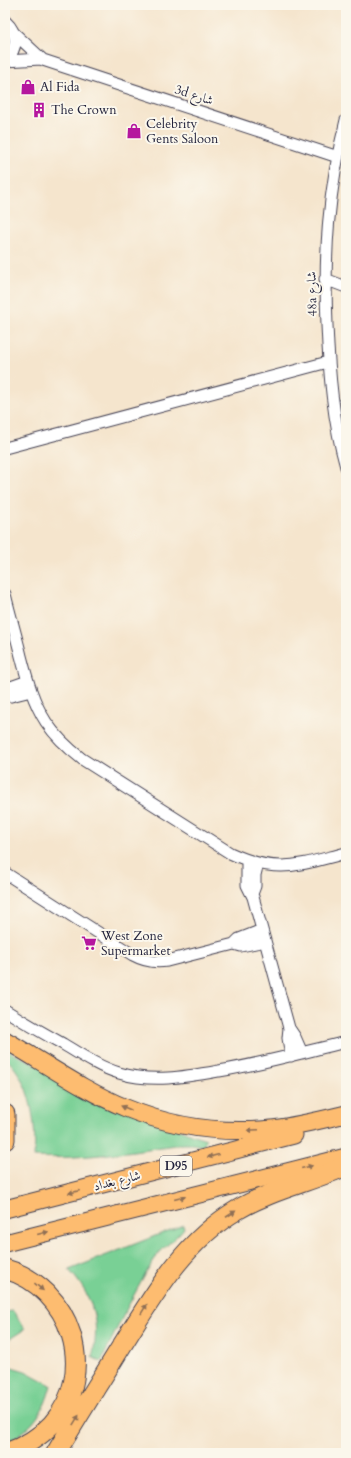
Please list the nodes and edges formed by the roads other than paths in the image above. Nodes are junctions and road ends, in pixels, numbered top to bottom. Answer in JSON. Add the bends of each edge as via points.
{"nodes":[{"id":1,"x":5,"y":21,"type":"edge"},
{"id":2,"x":14,"y":32,"type":"junction"},
{"id":3,"x":41,"y":59,"type":"junction"},
{"id":4,"x":5,"y":61,"type":"edge"},
{"id":5,"x":346,"y":120,"type":"edge"},
{"id":6,"x":338,"y":157,"type":"junction"},
{"id":7,"x":325,"y":279,"type":"junction"},
{"id":8,"x":346,"y":287,"type":"edge"},
{"id":9,"x":328,"y":362,"type":"junction"},
{"id":10,"x":5,"y":448,"type":"edge"},
{"id":11,"x":346,"y":467,"type":"edge"},
{"id":12,"x":5,"y":594,"type":"edge"},
{"id":13,"x":29,"y":686,"type":"junction"},
{"id":14,"x":5,"y":694,"type":"edge"},
{"id":15,"x":346,"y":853,"type":"edge"},
{"id":16,"x":252,"y":862,"type":"junction"},
{"id":17,"x":5,"y":873,"type":"edge"},
{"id":18,"x":264,"y":935,"type":"junction"},
{"id":19,"x":5,"y":1010,"type":"edge"},
{"id":20,"x":289,"y":1028,"type":"junction"},
{"id":21,"x":5,"y":1040,"type":"edge"},
{"id":22,"x":346,"y":1042,"type":"edge"},
{"id":23,"x":302,"y":1053,"type":"junction"},
{"id":24,"x":291,"y":1056,"type":"junction"},
{"id":25,"x":5,"y":1114,"type":"edge"},
{"id":26,"x":346,"y":1114,"type":"edge"},
{"id":27,"x":346,"y":1122,"type":"edge"},
{"id":28,"x":5,"y":1140,"type":"edge"},
{"id":29,"x":346,"y":1157,"type":"edge"},
{"id":30,"x":346,"y":1166,"type":"edge"},
{"id":31,"x":5,"y":1209,"type":"edge"},
{"id":32,"x":5,"y":1243,"type":"edge"},
{"id":33,"x":5,"y":1269,"type":"edge"},
{"id":34,"x":6,"y":1453,"type":"edge"},
{"id":35,"x":56,"y":1453,"type":"edge"}],
"edges":[{"from":1,"to":2,"type":"street","name":"3d شارع"},
{"from":2,"to":3,"type":"street","name":"3d شارع"},
{"from":2,"to":4,"type":"street","via":[[14,49]]},
{"from":3,"to":4,"type":"street","name":"3d شارع"},
{"from":3,"to":6,"type":"street","name":"3d شارع"},
{"from":5,"to":6,"type":"street","name":"48a شارع"},
{"from":6,"to":7,"type":"street","name":"48a شارع","via":[[328,218]]},
{"from":7,"to":8,"type":"street"},
{"from":7,"to":9,"type":"street","name":"48a شارع"},
{"from":9,"to":10,"type":"street"},
{"from":9,"to":11,"type":"street","name":"48a شارع","via":[[337,427]]},
{"from":12,"to":13,"type":"street"},
{"from":13,"to":14,"type":"street","via":[[10,696]]},
{"from":13,"to":16,"type":"street","via":[[46,722],[73,752],[230,853]]},
{"from":15,"to":16,"type":"street","via":[[291,866]]},
{"from":16,"to":18,"type":"street","via":[[255,886],[252,894]]},
{"from":17,"to":18,"type":"street","via":[[147,961],[161,962],[234,944],[239,939]]},
{"from":18,"to":20,"type":"street"},
{"from":19,"to":24,"type":"street","via":[[101,1066],[137,1077],[176,1078]]},
{"from":20,"to":23,"type":"street"},
{"from":20,"to":24,"type":"street"},
{"from":26,"to":21,"type":"main road","one_way":true,"via":[[291,1126],[254,1130],[217,1130],[180,1125],[144,1115],[110,1101]]},
{"from":22,"to":23,"type":"street"},
{"from":23,"to":24,"type":"street"},
{"from":25,"to":28,"type":"highway"},
{"from":27,"to":31,"type":"main road","name":"شارع بغداد","number":"D95","one_way":true},
{"from":32,"to":29,"type":"main road","number":"D95","one_way":true},
{"from":35,"to":30,"type":"highway","one_way":true,"via":[[153,1296],[190,1248],[220,1222],[252,1202]]},
{"from":33,"to":34,"type":"highway","one_way":true,"via":[[32,1282],[56,1304],[71,1334],[75,1357],[70,1392],[52,1424],[29,1442]]}]}
